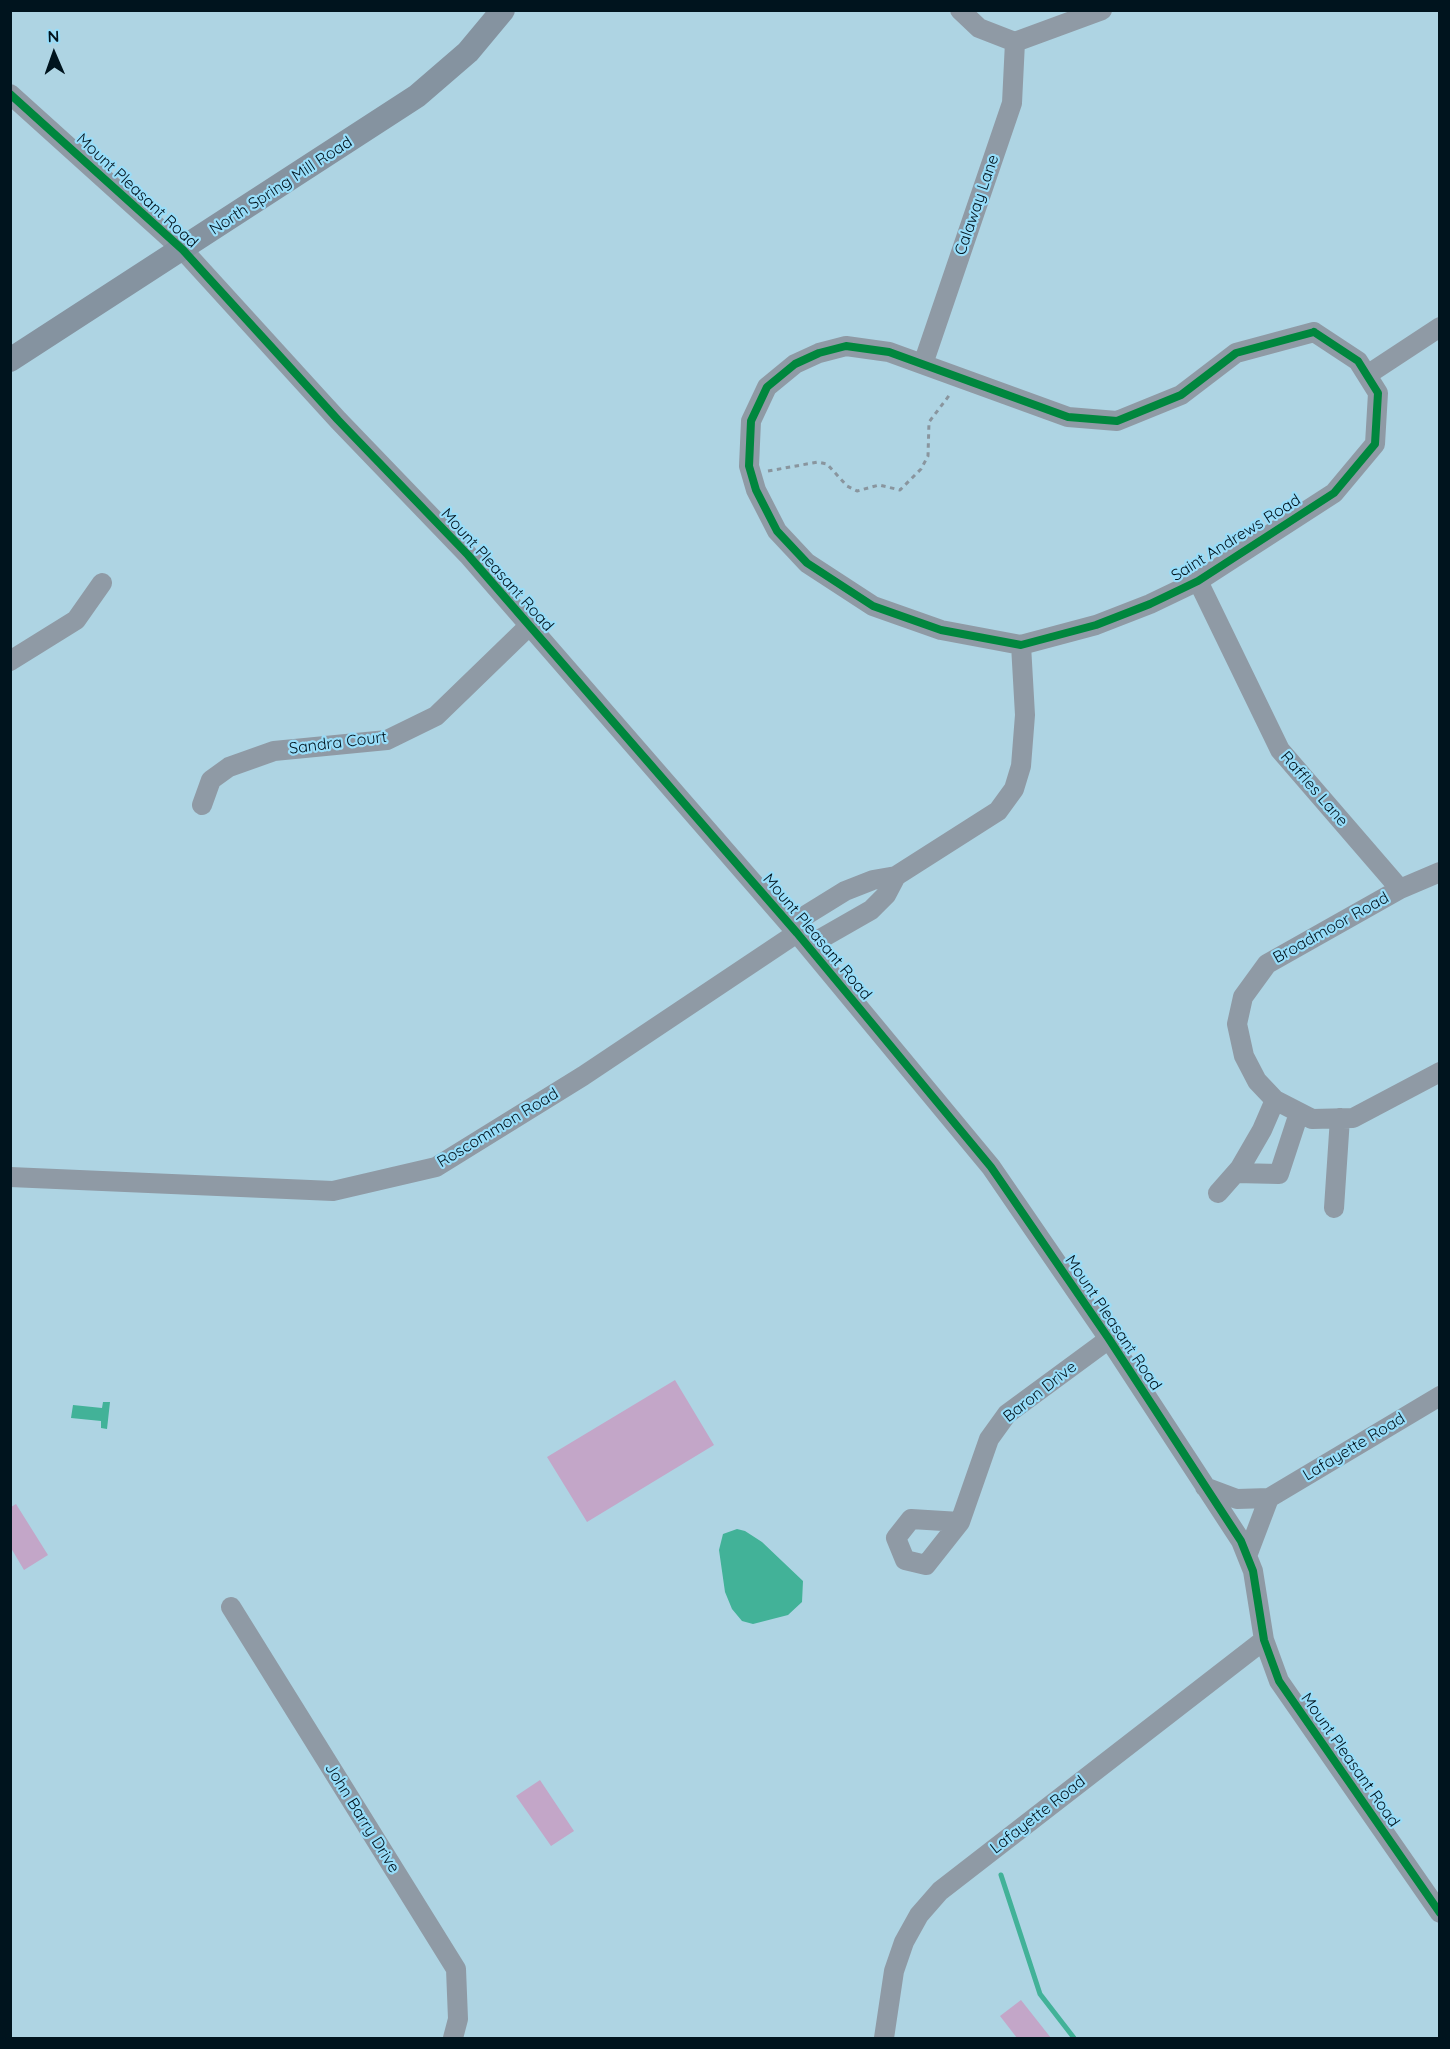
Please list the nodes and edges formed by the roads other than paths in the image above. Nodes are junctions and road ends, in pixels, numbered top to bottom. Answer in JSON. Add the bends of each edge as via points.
{"nodes":[{"id":1,"x":503,"y":10,"type":"edge"},
{"id":2,"x":960,"y":10,"type":"edge"},
{"id":3,"x":1102,"y":10,"type":"edge"},
{"id":4,"x":1015,"y":42,"type":"junction"},
{"id":5,"x":10,"y":94,"type":"edge"},
{"id":6,"x":183,"y":250,"type":"junction"},
{"id":7,"x":1440,"y":327,"type":"edge"},
{"id":8,"x":10,"y":360,"type":"edge"},
{"id":9,"x":923,"y":364,"type":"junction"},
{"id":10,"x":1367,"y":375,"type":"junction"},
{"id":11,"x":1198,"y":581,"type":"junction"},
{"id":12,"x":102,"y":583,"type":"dead end"},
{"id":13,"x":530,"y":626,"type":"junction"},
{"id":14,"x":1021,"y":645,"type":"junction"},
{"id":15,"x":10,"y":661,"type":"edge"},
{"id":16,"x":202,"y":805,"type":"dead end"},
{"id":17,"x":1440,"y":872,"type":"edge"},
{"id":18,"x":896,"y":876,"type":"junction"},
{"id":19,"x":1400,"y":889,"type":"junction"},
{"id":20,"x":798,"y":935,"type":"junction"},
{"id":21,"x":1440,"y":1072,"type":"edge"},
{"id":22,"x":1275,"y":1100,"type":"junction"},
{"id":23,"x":1299,"y":1113,"type":"junction"},
{"id":24,"x":1340,"y":1119,"type":"junction"},
{"id":25,"x":1236,"y":1173,"type":"junction"},
{"id":26,"x":10,"y":1177,"type":"edge"},
{"id":27,"x":1218,"y":1193,"type":"dead end"},
{"id":28,"x":1334,"y":1208,"type":"dead end"},
{"id":29,"x":1109,"y":1339,"type":"junction"},
{"id":30,"x":1440,"y":1396,"type":"edge"},
{"id":31,"x":1205,"y":1487,"type":"junction"},
{"id":32,"x":1269,"y":1498,"type":"junction"},
{"id":33,"x":960,"y":1522,"type":"dead end"},
{"id":34,"x":1247,"y":1556,"type":"junction"},
{"id":35,"x":231,"y":1606,"type":"dead end"},
{"id":36,"x":1264,"y":1640,"type":"junction"},
{"id":37,"x":1440,"y":1913,"type":"edge"},
{"id":38,"x":453,"y":2038,"type":"edge"},
{"id":39,"x":884,"y":2038,"type":"edge"}],
"edges":[{"from":1,"to":6,"type":"main road","name":"North Spring Mill Road","via":[[468,52],[417,96]]},
{"from":2,"to":4,"type":"street","via":[[979,28]]},
{"from":3,"to":4,"type":"street"},
{"from":4,"to":9,"type":"street","name":"Calaway Lane","via":[[1012,104]]},
{"from":5,"to":6,"type":"street","name":"Mount Pleasant Road"},
{"from":6,"to":8,"type":"main road","name":"North Spring Mill Road"},
{"from":6,"to":13,"type":"street","name":"Mount Pleasant Road"},
{"from":7,"to":10,"type":"street"},
{"from":9,"to":10,"type":"street","name":"Saint Andrews Road","via":[[1068,417],[1117,421],[1181,395],[1236,353],[1314,332],[1359,361]]},
{"from":9,"to":14,"type":"street","name":"Saint Andrews Road","via":[[890,352],[846,346],[795,364],[766,387],[751,421],[752,475],[777,531],[807,563],[873,606],[941,630]]},
{"from":10,"to":11,"type":"street","name":"Saint Andrews Road","via":[[1378,393],[1374,444],[1368,452],[1334,493]]},
{"from":11,"to":14,"type":"street","name":"Saint Andrews Road","via":[[1096,625]]},
{"from":11,"to":19,"type":"street","name":"Raffles Lane","via":[[1280,750]]},
{"from":12,"to":15,"type":"street","via":[[76,620]]},
{"from":13,"to":16,"type":"street","name":"Sandra Court","via":[[436,716],[387,740],[274,751],[229,766],[211,780]]},
{"from":13,"to":20,"type":"street","name":"Mount Pleasant Road"},
{"from":14,"to":18,"type":"street","via":[[1025,734],[1014,789],[998,812]]},
{"from":17,"to":19,"type":"street","name":"Broadmoor Road"},
{"from":18,"to":20,"type":"street","via":[[845,891]]},
{"from":18,"to":20,"type":"street","via":[[886,895],[871,910]]},
{"from":19,"to":22,"type":"street","name":"Broadmoor Road","via":[[1267,964],[1243,997],[1237,1024],[1244,1056],[1257,1081]]},
{"from":20,"to":26,"type":"street","name":"Roscommon Road","via":[[436,1167],[333,1191]]},
{"from":20,"to":29,"type":"street","name":"Mount Pleasant Road","via":[[991,1167]]},
{"from":21,"to":24,"type":"street","name":"Broadmoor Road","via":[[1353,1118]]},
{"from":22,"to":23,"type":"street","name":"Broadmoor Road"},
{"from":22,"to":25,"type":"street"},
{"from":23,"to":24,"type":"street","name":"Broadmoor Road","via":[[1312,1119]]},
{"from":23,"to":25,"type":"street","via":[[1279,1174]]},
{"from":24,"to":28,"type":"street"},
{"from":25,"to":27,"type":"street"},
{"from":29,"to":31,"type":"street","name":"Mount Pleasant Road"},
{"from":29,"to":33,"type":"street","name":"Baron Drive","via":[[1007,1414],[989,1439]]},
{"from":30,"to":32,"type":"street","name":"Lafayette Road"},
{"from":31,"to":32,"type":"street","name":"Lafayette Road","via":[[1237,1499]]},
{"from":31,"to":34,"type":"street","name":"Mount Pleasant Road"},
{"from":32,"to":34,"type":"street"},
{"from":34,"to":36,"type":"street","name":"Mount Pleasant Road"},
{"from":35,"to":38,"type":"street","name":"John Barry Drive","via":[[456,1969],[458,2019]]},
{"from":36,"to":37,"type":"street","name":"Mount Pleasant Road","via":[[1279,1681]]},
{"from":36,"to":39,"type":"street","name":"Lafayette Road","via":[[940,1891],[919,1915],[904,1942],[894,1971]]}]}
